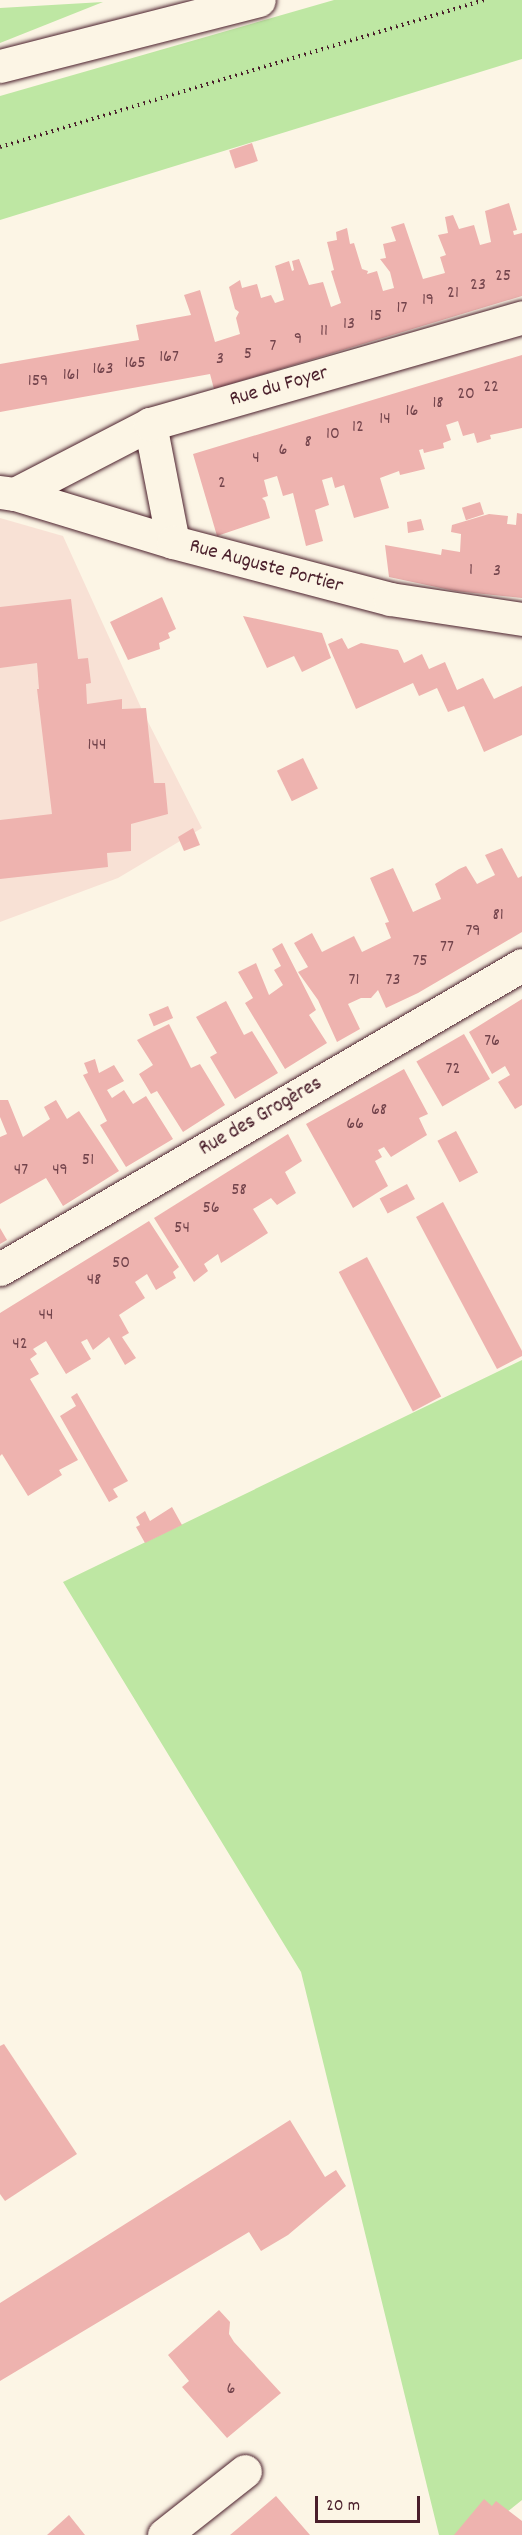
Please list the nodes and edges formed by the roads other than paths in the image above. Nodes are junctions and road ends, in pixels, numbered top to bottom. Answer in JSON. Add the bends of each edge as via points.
{"nodes":[{"id":1,"x":259,"y":0,"type":"edge"},
{"id":2,"x":0,"y":66,"type":"edge"},
{"id":3,"x":522,"y":317,"type":"edge"},
{"id":4,"x":150,"y":424,"type":"junction"},
{"id":5,"x":8,"y":493,"type":"edge"},
{"id":6,"x":173,"y":542,"type":"junction"},
{"id":7,"x":522,"y":619,"type":"edge"},
{"id":8,"x":522,"y":965,"type":"edge"},
{"id":9,"x":0,"y":1269,"type":"edge"},
{"id":10,"x":245,"y":2471,"type":"dead end"},
{"id":11,"x":164,"y":2535,"type":"edge"}],
"edges":[{"from":1,"to":2,"type":"main road"},
{"from":3,"to":4,"type":"main road","name":"Rue du Foyer"},
{"from":4,"to":5,"type":"main road","name":"Rue du Foyer"},
{"from":4,"to":6,"type":"main road"},
{"from":5,"to":6,"type":"main road","name":"Rue Auguste Portier"},
{"from":6,"to":7,"type":"main road","name":"Rue Auguste Portier","via":[[390,600]]},
{"from":8,"to":9,"type":"main road","name":"Rue des Grogères"},
{"from":10,"to":11,"type":"main road"}]}
